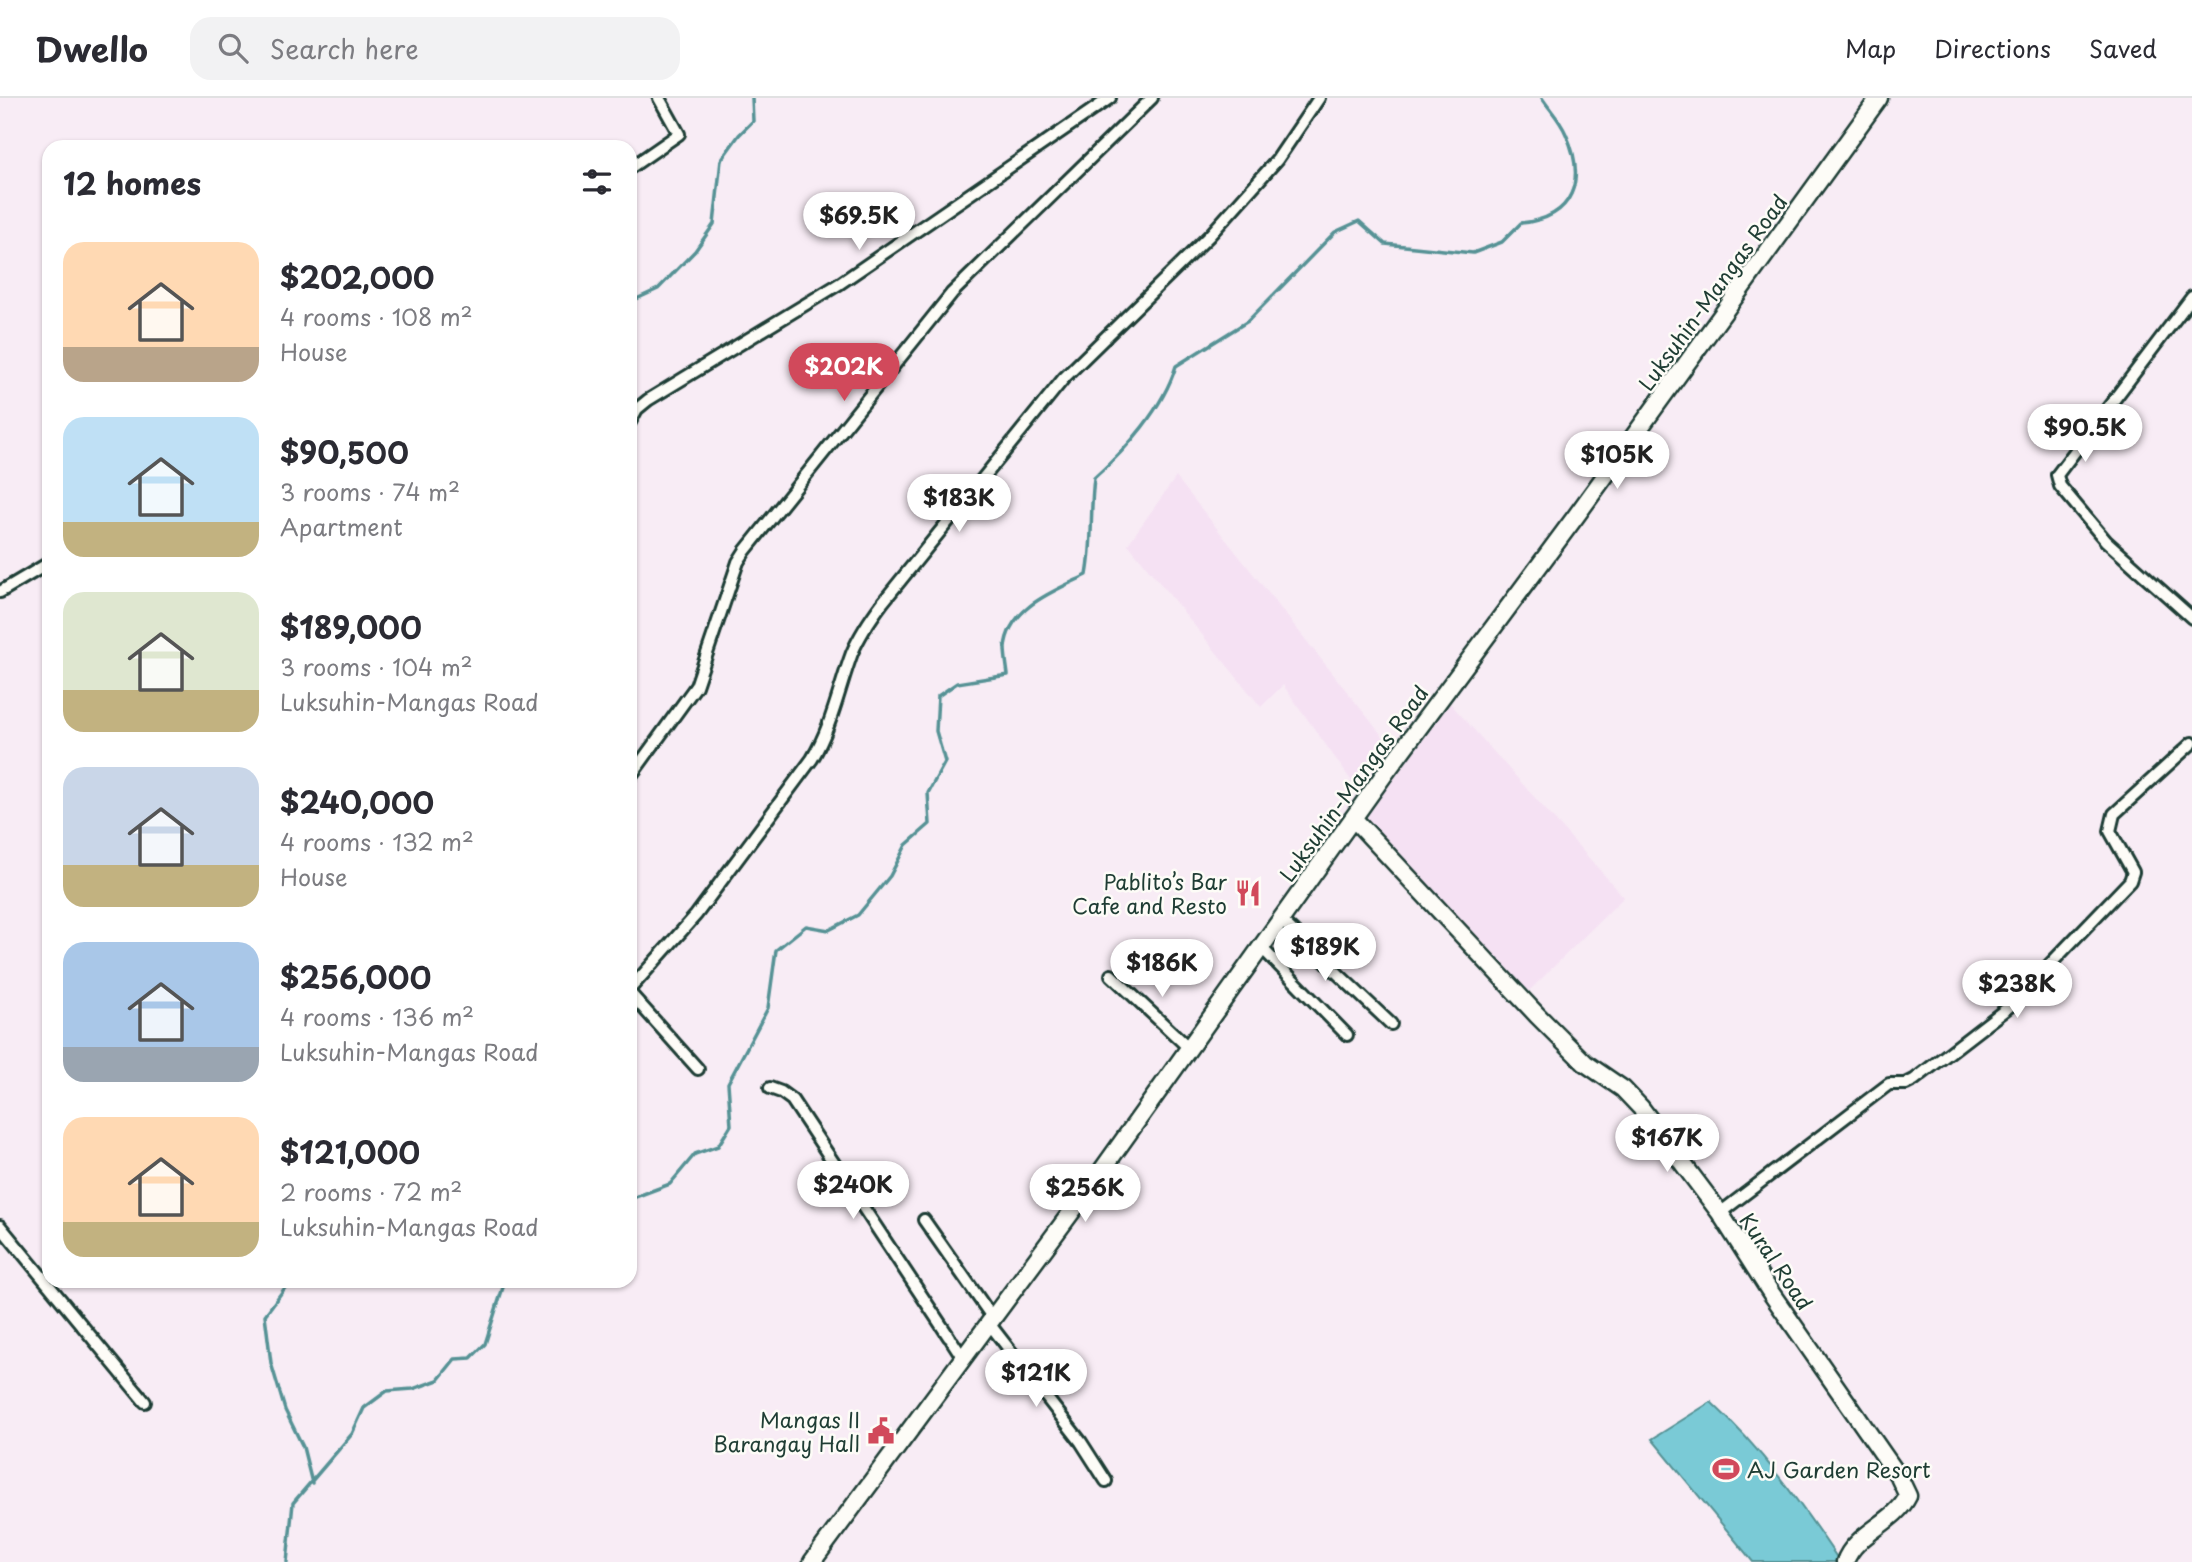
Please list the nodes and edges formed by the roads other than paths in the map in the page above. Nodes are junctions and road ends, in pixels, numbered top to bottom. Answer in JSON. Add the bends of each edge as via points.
{"nodes":[{"id":1,"x":659,"y":98,"type":"edge"},
{"id":2,"x":1110,"y":98,"type":"edge"},
{"id":3,"x":1152,"y":98,"type":"edge"},
{"id":4,"x":1319,"y":98,"type":"edge"},
{"id":5,"x":1879,"y":98,"type":"edge"},
{"id":6,"x":637,"y":163,"type":"edge"},
{"id":7,"x":2192,"y":297,"type":"edge"},
{"id":8,"x":637,"y":410,"type":"edge"},
{"id":9,"x":42,"y":567,"type":"edge"},
{"id":10,"x":0,"y":592,"type":"edge"},
{"id":11,"x":2192,"y":618,"type":"edge"},
{"id":12,"x":2192,"y":743,"type":"edge"},
{"id":13,"x":637,"y":767,"type":"edge"},
{"id":14,"x":1353,"y":818,"type":"junction"},
{"id":15,"x":1280,"y":919,"type":"junction"},
{"id":16,"x":1260,"y":946,"type":"junction"},
{"id":17,"x":1111,"y":975,"type":"dead end"},
{"id":18,"x":637,"y":983,"type":"edge"},
{"id":19,"x":637,"y":999,"type":"edge"},
{"id":20,"x":1391,"y":1024,"type":"dead end"},
{"id":21,"x":1347,"y":1035,"type":"dead end"},
{"id":22,"x":1191,"y":1049,"type":"junction"},
{"id":23,"x":698,"y":1069,"type":"dead end"},
{"id":24,"x":770,"y":1088,"type":"dead end"},
{"id":25,"x":1720,"y":1213,"type":"junction"},
{"id":26,"x":924,"y":1220,"type":"dead end"},
{"id":27,"x":0,"y":1226,"type":"edge"},
{"id":28,"x":42,"y":1277,"type":"edge"},
{"id":29,"x":51,"y":1288,"type":"edge"},
{"id":30,"x":990,"y":1319,"type":"junction"},
{"id":31,"x":963,"y":1358,"type":"junction"},
{"id":32,"x":145,"y":1402,"type":"dead end"},
{"id":33,"x":1105,"y":1481,"type":"dead end"},
{"id":34,"x":812,"y":1562,"type":"edge"},
{"id":35,"x":1845,"y":1562,"type":"edge"}],
"edges":[{"from":1,"to":6,"type":"street","via":[[679,134]]},
{"from":2,"to":8,"type":"street","via":[[839,284]]},
{"from":3,"to":13,"type":"street","via":[[952,293],[745,551],[695,686]]},
{"from":4,"to":18,"type":"street","via":[[1277,160],[1209,236],[1065,378],[883,602],[853,651],[812,758],[696,915]]},
{"from":5,"to":14,"type":"main road","name":"Luksuhin-Mangas Road"},
{"from":7,"to":11,"type":"street","via":[[2057,475],[2060,486],[2106,541]]},
{"from":9,"to":10,"type":"street"},
{"from":12,"to":25,"type":"street","via":[[2114,814],[2110,831],[2133,872],[2130,881],[2010,1006],[1914,1080],[1889,1084]]},
{"from":14,"to":15,"type":"main road","name":"Luksuhin-Mangas Road"},
{"from":14,"to":25,"type":"main road","name":"Kural Road","via":[[1537,1015],[1585,1063],[1623,1089]]},
{"from":15,"to":16,"type":"main road","name":"Luksuhin-Mangas Road"},
{"from":15,"to":20,"type":"street"},
{"from":16,"to":21,"type":"street"},
{"from":16,"to":22,"type":"main road","name":"Luksuhin-Mangas Road"},
{"from":17,"to":22,"type":"street"},
{"from":19,"to":23,"type":"street"},
{"from":22,"to":30,"type":"main road","name":"Luksuhin-Mangas Road"},
{"from":24,"to":31,"type":"street","via":[[792,1100]]},
{"from":25,"to":35,"type":"main road","name":"Kural Road","via":[[1908,1496]]},
{"from":26,"to":30,"type":"street"},
{"from":27,"to":28,"type":"street"},
{"from":29,"to":32,"type":"street"},
{"from":30,"to":31,"type":"main road","name":"Luksuhin-Mangas Road"},
{"from":30,"to":33,"type":"street"},
{"from":31,"to":34,"type":"main road","name":"Luksuhin-Mangas Road"}]}
